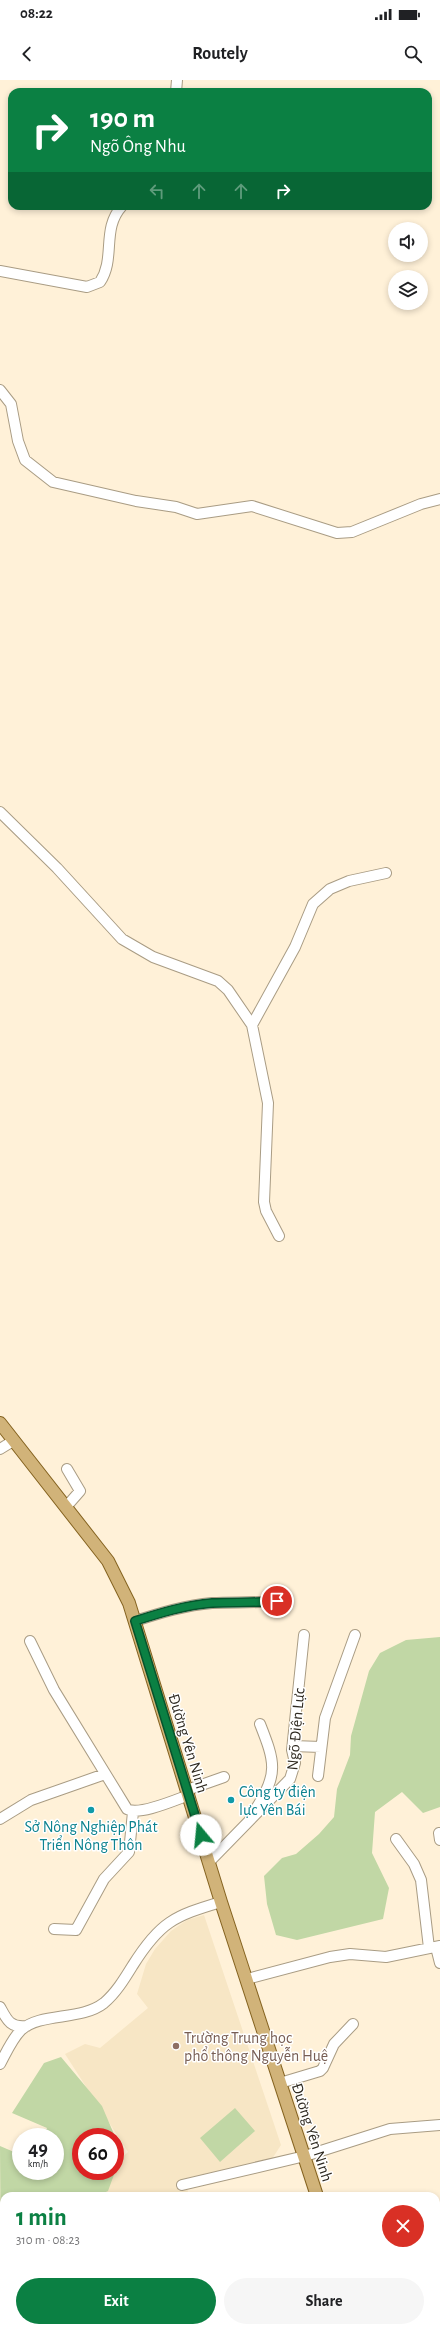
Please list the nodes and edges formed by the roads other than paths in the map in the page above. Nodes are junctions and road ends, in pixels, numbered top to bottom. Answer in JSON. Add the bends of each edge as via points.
{"nodes":[{"id":1,"x":120,"y":210,"type":"edge"},
{"id":2,"x":0,"y":271,"type":"edge"},
{"id":3,"x":0,"y":390,"type":"edge"},
{"id":4,"x":440,"y":499,"type":"edge"},
{"id":5,"x":0,"y":812,"type":"edge"},
{"id":6,"x":386,"y":873,"type":"dead end"},
{"id":7,"x":252,"y":1025,"type":"junction"},
{"id":8,"x":279,"y":1236,"type":"dead end"},
{"id":9,"x":0,"y":1423,"type":"edge"},
{"id":10,"x":13,"y":1441,"type":"junction"},
{"id":11,"x":0,"y":1449,"type":"edge"},
{"id":12,"x":67,"y":1469,"type":"dead end"},
{"id":13,"x":66,"y":1507,"type":"junction"},
{"id":14,"x":277,"y":1601,"type":"dead end"},
{"id":15,"x":135,"y":1621,"type":"junction"},
{"id":16,"x":304,"y":1635,"type":"dead end"},
{"id":17,"x":355,"y":1635,"type":"dead end"},
{"id":18,"x":30,"y":1641,"type":"dead end"},
{"id":19,"x":260,"y":1724,"type":"dead end"},
{"id":20,"x":292,"y":1746,"type":"junction"},
{"id":21,"x":321,"y":1747,"type":"junction"},
{"id":22,"x":105,"y":1774,"type":"junction"},
{"id":23,"x":318,"y":1776,"type":"dead end"},
{"id":24,"x":224,"y":1777,"type":"dead end"},
{"id":25,"x":188,"y":1792,"type":"junction"},
{"id":26,"x":133,"y":1812,"type":"junction"},
{"id":27,"x":0,"y":1819,"type":"edge"},
{"id":28,"x":242,"y":1829,"type":"junction"},
{"id":29,"x":396,"y":1838,"type":"dead end"},
{"id":30,"x":209,"y":1862,"type":"junction"},
{"id":31,"x":221,"y":1902,"type":"junction"},
{"id":32,"x":54,"y":1928,"type":"dead end"},
{"id":33,"x":435,"y":1947,"type":"edge"},
{"id":34,"x":440,"y":1962,"type":"edge"},
{"id":35,"x":247,"y":1979,"type":"junction"},
{"id":36,"x":0,"y":2007,"type":"edge"},
{"id":37,"x":353,"y":2024,"type":"dead end"},
{"id":38,"x":27,"y":2026,"type":"junction"},
{"id":39,"x":0,"y":2064,"type":"edge"},
{"id":40,"x":280,"y":2084,"type":"junction"},
{"id":41,"x":440,"y":2124,"type":"edge"},
{"id":42,"x":305,"y":2156,"type":"junction"},
{"id":43,"x":182,"y":2185,"type":"dead end"},
{"id":44,"x":316,"y":2192,"type":"edge"}],
"edges":[{"from":1,"to":2,"type":"street","via":[[110,228],[107,268],[100,282],[87,287]]},
{"from":3,"to":4,"type":"street","via":[[8,398],[25,460],[53,482],[136,501],[176,507],[197,514],[247,505],[320,529],[346,533]]},
{"from":5,"to":7,"type":"street","via":[[57,868],[122,939],[153,957],[218,981],[228,990]]},
{"from":6,"to":7,"type":"street","via":[[349,881],[330,889],[313,904],[295,947]]},
{"from":7,"to":8,"type":"street","via":[[268,1103],[264,1202],[266,1212]]},
{"from":9,"to":10,"type":"main road","name":"Đường Yên Ninh"},
{"from":10,"to":11,"type":"street"},
{"from":10,"to":13,"type":"main road","name":"Đường Yên Ninh"},
{"from":12,"to":13,"type":"street","via":[[80,1491]]},
{"from":13,"to":15,"type":"main road","name":"Đường Yên Ninh","via":[[108,1561]]},
{"from":14,"to":15,"type":"street","via":[[212,1603],[166,1611]]},
{"from":15,"to":25,"type":"main road","name":"Đường Yên Ninh"},
{"from":16,"to":20,"type":"street","name":"Ngõ Điện Lực"},
{"from":17,"to":21,"type":"street","via":[[325,1718]]},
{"from":18,"to":22,"type":"street","via":[[54,1690]]},
{"from":19,"to":28,"type":"street","via":[[273,1767],[264,1796]]},
{"from":20,"to":21,"type":"street"},
{"from":20,"to":28,"type":"street","name":"Ngõ Điện Lực","via":[[295,1763],[290,1779]]},
{"from":21,"to":23,"type":"street"},
{"from":22,"to":26,"type":"street","via":[[125,1807]]},
{"from":22,"to":27,"type":"street","via":[[31,1800]]},
{"from":24,"to":25,"type":"street"},
{"from":25,"to":26,"type":"street"},
{"from":25,"to":30,"type":"main road","name":"Đường Yên Ninh"},
{"from":26,"to":32,"type":"street","via":[[129,1852],[104,1879],[76,1930]]},
{"from":28,"to":30,"type":"street","name":"Ngõ Điện Lực"},
{"from":29,"to":33,"type":"street","via":[[414,1864],[420,1880]]},
{"from":30,"to":31,"type":"main road","name":"Đường Yên Ninh"},
{"from":31,"to":35,"type":"main road","name":"Đường Yên Ninh"},
{"from":31,"to":38,"type":"street","via":[[180,1915],[164,1924],[103,2004],[91,2010]]},
{"from":33,"to":34,"type":"street"},
{"from":33,"to":35,"type":"street","via":[[386,1957],[350,1954],[330,1957]]},
{"from":35,"to":40,"type":"main road","name":"Đường Yên Ninh"},
{"from":36,"to":38,"type":"street","via":[[10,2024]]},
{"from":37,"to":40,"type":"street","via":[[334,2044],[324,2068]]},
{"from":38,"to":39,"type":"street","via":[[15,2037]]},
{"from":40,"to":42,"type":"main road","name":"Đường Yên Ninh"},
{"from":41,"to":42,"type":"street","via":[[390,2129]]},
{"from":42,"to":43,"type":"street"},
{"from":42,"to":44,"type":"main road","name":"Đường Yên Ninh"}]}
